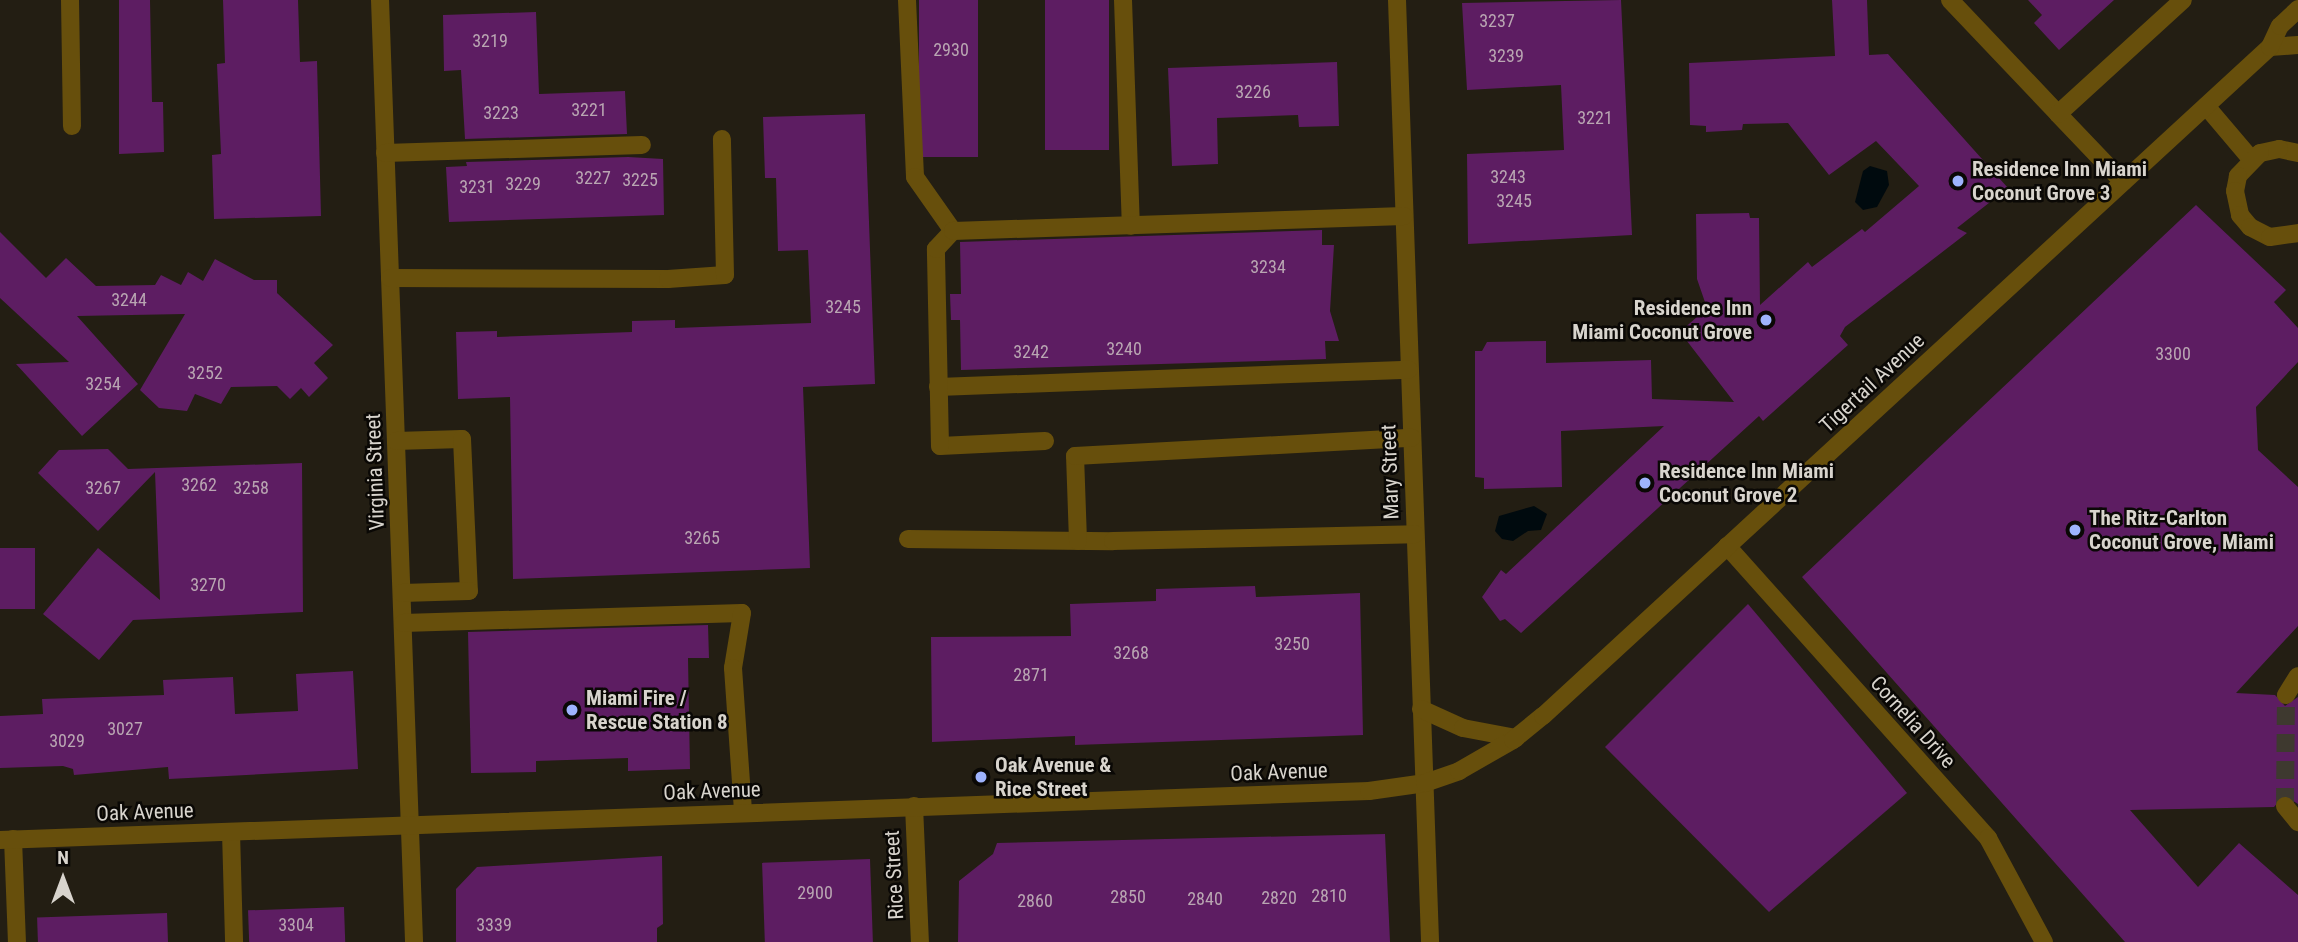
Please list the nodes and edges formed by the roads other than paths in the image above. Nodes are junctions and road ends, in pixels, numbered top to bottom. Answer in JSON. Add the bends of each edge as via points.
{"nodes":[{"id":1,"x":70,"y":0,"type":"edge"},
{"id":2,"x":380,"y":0,"type":"edge"},
{"id":3,"x":907,"y":0,"type":"edge"},
{"id":4,"x":1123,"y":0,"type":"edge"},
{"id":5,"x":1397,"y":0,"type":"edge"},
{"id":6,"x":1950,"y":0,"type":"edge"},
{"id":7,"x":2183,"y":0,"type":"edge"},
{"id":8,"x":2298,"y":9,"type":"edge"},
{"id":9,"x":2298,"y":45,"type":"edge"},
{"id":10,"x":2270,"y":47,"type":"junction"},
{"id":11,"x":2206,"y":106,"type":"junction"},
{"id":12,"x":2058,"y":114,"type":"junction"},
{"id":13,"x":72,"y":126,"type":"dead end"},
{"id":14,"x":722,"y":139,"type":"dead end"},
{"id":15,"x":642,"y":145,"type":"dead end"},
{"id":16,"x":385,"y":153,"type":"junction"},
{"id":17,"x":2298,"y":153,"type":"edge"},
{"id":18,"x":2251,"y":159,"type":"junction"},
{"id":19,"x":2123,"y":182,"type":"junction"},
{"id":20,"x":1404,"y":216,"type":"junction"},
{"id":21,"x":1131,"y":226,"type":"junction"},
{"id":22,"x":953,"y":231,"type":"junction"},
{"id":23,"x":2298,"y":233,"type":"edge"},
{"id":24,"x":390,"y":278,"type":"junction"},
{"id":25,"x":1409,"y":370,"type":"junction"},
{"id":26,"x":938,"y":387,"type":"junction"},
{"id":27,"x":1412,"y":438,"type":"junction"},
{"id":28,"x":396,"y":441,"type":"junction"},
{"id":29,"x":1045,"y":441,"type":"dead end"},
{"id":30,"x":1415,"y":534,"type":"junction"},
{"id":31,"x":908,"y":539,"type":"dead end"},
{"id":32,"x":1077,"y":541,"type":"junction"},
{"id":33,"x":1727,"y":546,"type":"junction"},
{"id":34,"x":402,"y":593,"type":"junction"},
{"id":35,"x":403,"y":623,"type":"junction"},
{"id":36,"x":2298,"y":676,"type":"edge"},
{"id":37,"x":2286,"y":695,"type":"tunnel mouth"},
{"id":38,"x":1421,"y":709,"type":"junction"},
{"id":39,"x":1516,"y":738,"type":"junction"},
{"id":40,"x":1425,"y":783,"type":"junction"},
{"id":41,"x":914,"y":806,"type":"junction"},
{"id":42,"x":2285,"y":806,"type":"tunnel mouth"},
{"id":43,"x":743,"y":812,"type":"junction"},
{"id":44,"x":2298,"y":822,"type":"edge"},
{"id":45,"x":411,"y":825,"type":"junction"},
{"id":46,"x":231,"y":832,"type":"junction"},
{"id":47,"x":7,"y":840,"type":"edge"},
{"id":48,"x":17,"y":942,"type":"edge"},
{"id":49,"x":234,"y":942,"type":"edge"},
{"id":50,"x":414,"y":942,"type":"edge"},
{"id":51,"x":920,"y":942,"type":"edge"},
{"id":52,"x":1430,"y":942,"type":"edge"},
{"id":53,"x":2044,"y":942,"type":"edge"}],
"edges":[{"from":1,"to":13,"type":"street"},
{"from":2,"to":16,"type":"street","name":"Virginia Street"},
{"from":3,"to":22,"type":"street","via":[[915,177]]},
{"from":4,"to":21,"type":"street"},
{"from":5,"to":20,"type":"street","name":"Mary Street"},
{"from":6,"to":12,"type":"street"},
{"from":7,"to":12,"type":"street"},
{"from":8,"to":10,"type":"street","name":"Tigertail Avenue","via":[[2280,26]]},
{"from":9,"to":10,"type":"street"},
{"from":10,"to":11,"type":"street","name":"Tigertail Avenue"},
{"from":11,"to":18,"type":"street"},
{"from":11,"to":19,"type":"street","name":"Tigertail Avenue"},
{"from":12,"to":19,"type":"street"},
{"from":14,"to":24,"type":"street","via":[[725,275]]},
{"from":15,"to":16,"type":"street"},
{"from":16,"to":24,"type":"street","name":"Virginia Street"},
{"from":17,"to":18,"type":"street","via":[[2279,149]]},
{"from":18,"to":23,"type":"street","via":[[2236,184],[2241,215],[2250,227],[2270,237]]},
{"from":19,"to":33,"type":"street","name":"Tigertail Avenue"},
{"from":20,"to":21,"type":"street"},
{"from":20,"to":25,"type":"street","name":"Mary Street"},
{"from":21,"to":22,"type":"street"},
{"from":22,"to":26,"type":"street","via":[[936,249]]},
{"from":24,"to":28,"type":"street","name":"Virginia Street"},
{"from":25,"to":26,"type":"street"},
{"from":25,"to":27,"type":"street","name":"Mary Street"},
{"from":26,"to":29,"type":"street","via":[[940,446]]},
{"from":27,"to":30,"type":"street","name":"Mary Street"},
{"from":27,"to":32,"type":"street","via":[[1074,456]]},
{"from":28,"to":34,"type":"street","name":"Virginia Street"},
{"from":28,"to":34,"type":"street","via":[[462,439],[469,591]]},
{"from":30,"to":32,"type":"street"},
{"from":30,"to":38,"type":"street","name":"Mary Street"},
{"from":31,"to":32,"type":"street"},
{"from":33,"to":39,"type":"street","name":"Tigertail Avenue"},
{"from":33,"to":53,"type":"street","name":"Cornelia Drive","via":[[1988,838]]},
{"from":34,"to":35,"type":"street","name":"Virginia Street"},
{"from":35,"to":43,"type":"street","via":[[742,613],[733,668]]},
{"from":35,"to":45,"type":"street","name":"Virginia Street"},
{"from":36,"to":37,"type":"street"},
{"from":38,"to":39,"type":"street","via":[[1470,730]]},
{"from":38,"to":40,"type":"street","name":"Mary Street"},
{"from":39,"to":40,"type":"street","name":"Tigertail Avenue","via":[[1479,761]]},
{"from":40,"to":41,"type":"street","name":"Oak Avenue","via":[[1369,791]]},
{"from":40,"to":52,"type":"street","name":"Mary Street"},
{"from":41,"to":43,"type":"street","name":"Oak Avenue"},
{"from":41,"to":51,"type":"street","name":"Rice Street"},
{"from":42,"to":44,"type":"street"},
{"from":43,"to":45,"type":"street","name":"Oak Avenue"},
{"from":45,"to":46,"type":"street","name":"Oak Avenue"},
{"from":45,"to":50,"type":"street","name":"Virginia Street"},
{"from":46,"to":47,"type":"street","name":"Oak Avenue"},
{"from":46,"to":49,"type":"street"},
{"from":47,"to":48,"type":"street"}]}
